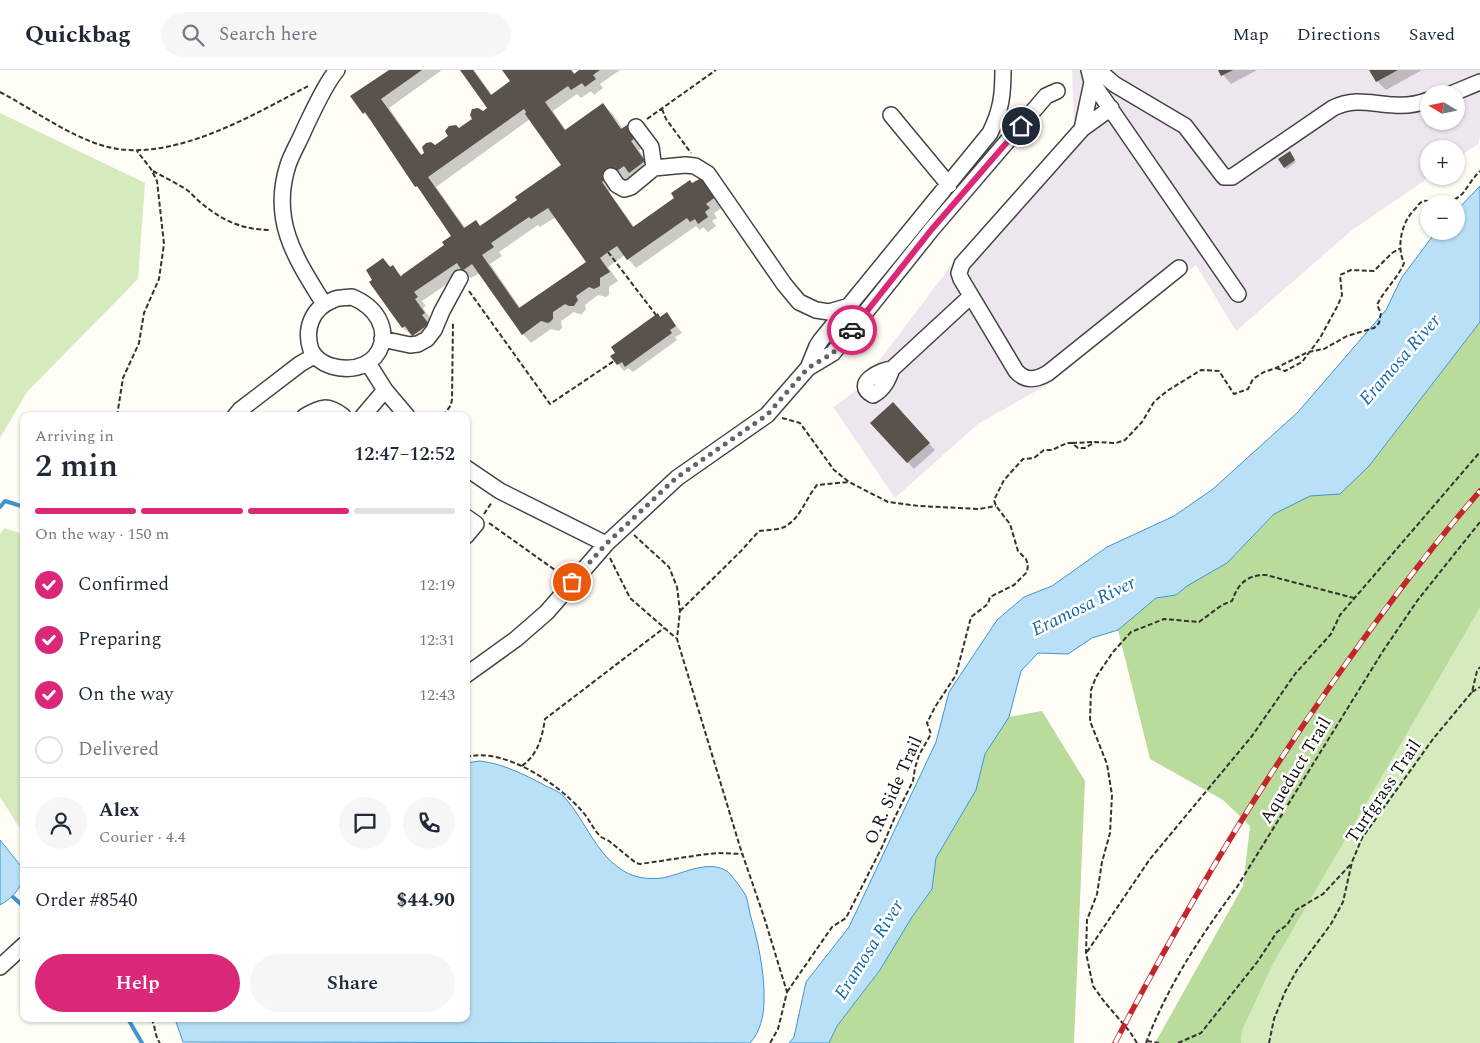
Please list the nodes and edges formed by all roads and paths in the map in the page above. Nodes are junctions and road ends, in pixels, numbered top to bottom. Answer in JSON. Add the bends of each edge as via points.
{"nodes":[{"id":1,"x":337,"y":70,"type":"edge"},
{"id":2,"x":716,"y":70,"type":"edge"},
{"id":3,"x":1002,"y":70,"type":"edge"},
{"id":4,"x":1093,"y":74,"type":"edge"},
{"id":5,"x":1480,"y":82,"type":"edge"},
{"id":6,"x":310,"y":86,"type":"dead end"},
{"id":7,"x":1465,"y":88,"type":"edge"},
{"id":8,"x":1057,"y":91,"type":"dead end"},
{"id":9,"x":0,"y":92,"type":"edge"},
{"id":10,"x":1420,"y":103,"type":"edge"},
{"id":11,"x":662,"y":108,"type":"junction"},
{"id":12,"x":1111,"y":108,"type":"junction"},
{"id":13,"x":891,"y":116,"type":"dead end"},
{"id":14,"x":639,"y":125,"type":"joint"},
{"id":15,"x":1082,"y":129,"type":"junction"},
{"id":16,"x":137,"y":151,"type":"junction"},
{"id":17,"x":692,"y":154,"type":"dead end"},
{"id":18,"x":654,"y":168,"type":"junction"},
{"id":19,"x":151,"y":169,"type":"junction"},
{"id":20,"x":1480,"y":171,"type":"edge"},
{"id":21,"x":611,"y":176,"type":"dead end"},
{"id":22,"x":949,"y":185,"type":"junction"},
{"id":23,"x":1462,"y":195,"type":"edge"},
{"id":24,"x":1420,"y":203,"type":"edge"},
{"id":25,"x":286,"y":230,"type":"junction"},
{"id":26,"x":1401,"y":248,"type":"junction"},
{"id":27,"x":608,"y":252,"type":"dead end"},
{"id":28,"x":1179,"y":268,"type":"dead end"},
{"id":29,"x":460,"y":278,"type":"joint"},
{"id":30,"x":1238,"y":294,"type":"dead end"},
{"id":31,"x":971,"y":296,"type":"junction"},
{"id":32,"x":324,"y":304,"type":"junction"},
{"id":33,"x":849,"y":306,"type":"junction"},
{"id":34,"x":656,"y":314,"type":"dead end"},
{"id":35,"x":453,"y":320,"type":"dead end"},
{"id":36,"x":382,"y":339,"type":"junction"},
{"id":37,"x":1311,"y":352,"type":"junction"},
{"id":38,"x":314,"y":356,"type":"junction"},
{"id":39,"x":614,"y":361,"type":"dead end"},
{"id":40,"x":368,"y":363,"type":"junction"},
{"id":41,"x":808,"y":368,"type":"junction"},
{"id":42,"x":1276,"y":368,"type":"junction"},
{"id":43,"x":892,"y":369,"type":"dead end"},
{"id":44,"x":385,"y":390,"type":"junction"},
{"id":45,"x":118,"y":412,"type":"edge"},
{"id":46,"x":238,"y":412,"type":"edge"},
{"id":47,"x":312,"y":412,"type":"edge"},
{"id":48,"x":337,"y":412,"type":"edge"},
{"id":49,"x":366,"y":412,"type":"edge"},
{"id":50,"x":403,"y":412,"type":"edge"},
{"id":51,"x":446,"y":412,"type":"edge"},
{"id":52,"x":767,"y":415,"type":"junction"},
{"id":53,"x":1095,"y":442,"type":"junction"},
{"id":54,"x":1072,"y":443,"type":"junction"},
{"id":55,"x":1480,"y":452,"type":"edge"},
{"id":56,"x":470,"y":471,"type":"edge"},
{"id":57,"x":848,"y":482,"type":"junction"},
{"id":58,"x":500,"y":491,"type":"junction"},
{"id":59,"x":996,"y":506,"type":"junction"},
{"id":60,"x":475,"y":519,"type":"edge"},
{"id":61,"x":1480,"y":522,"type":"edge"},
{"id":62,"x":625,"y":527,"type":"junction"},
{"id":63,"x":605,"y":546,"type":"junction"},
{"id":64,"x":572,"y":582,"type":"junction"},
{"id":65,"x":1354,"y":598,"type":"junction"},
{"id":66,"x":680,"y":611,"type":"junction"},
{"id":67,"x":664,"y":628,"type":"junction"},
{"id":68,"x":677,"y":639,"type":"junction"},
{"id":69,"x":1480,"y":667,"type":"edge"},
{"id":70,"x":470,"y":672,"type":"edge"},
{"id":71,"x":1480,"y":687,"type":"edge"},
{"id":72,"x":1472,"y":692,"type":"junction"},
{"id":73,"x":470,"y":757,"type":"edge"},
{"id":74,"x":522,"y":766,"type":"junction"},
{"id":75,"x":742,"y":854,"type":"junction"},
{"id":76,"x":1352,"y":862,"type":"junction"},
{"id":77,"x":20,"y":949,"type":"edge"},
{"id":78,"x":1086,"y":953,"type":"junction"},
{"id":79,"x":0,"y":967,"type":"edge"},
{"id":80,"x":787,"y":992,"type":"junction"},
{"id":81,"x":153,"y":1022,"type":"edge"},
{"id":82,"x":1147,"y":1042,"type":"edge"},
{"id":83,"x":160,"y":1043,"type":"edge"},
{"id":84,"x":770,"y":1043,"type":"edge"},
{"id":85,"x":1137,"y":1043,"type":"edge"},
{"id":86,"x":1159,"y":1043,"type":"edge"},
{"id":87,"x":1178,"y":1043,"type":"edge"},
{"id":88,"x":1268,"y":1043,"type":"edge"}],
"edges":[{"from":1,"to":25,"type":"lane","via":[[288,165],[282,196],[282,218]]},
{"from":2,"to":11,"type":"path"},
{"from":3,"to":22,"type":"lane","via":[[1000,113],[990,133]]},
{"from":4,"to":10,"type":"lane","via":[[1185,126],[1224,177],[1232,177],[1345,102]]},
{"from":4,"to":12,"type":"lane"},
{"from":4,"to":15,"type":"lane"},
{"from":5,"to":7,"type":"lane"},
{"from":6,"to":16,"type":"path","via":[[234,125],[179,144]]},
{"from":8,"to":41,"type":"lane","via":[[1046,96],[932,229],[833,353]]},
{"from":9,"to":16,"type":"path","via":[[88,140]]},
{"from":11,"to":14,"type":"path"},
{"from":11,"to":17,"type":"path","via":[[666,119]]},
{"from":12,"to":15,"type":"lane"},
{"from":12,"to":30,"type":"lane"},
{"from":13,"to":22,"type":"lane"},
{"from":14,"to":18,"type":"lane","via":[[651,147]]},
{"from":15,"to":31,"type":"lane","via":[[962,264],[959,273]]},
{"from":16,"to":19,"type":"path"},
{"from":18,"to":21,"type":"lane","via":[[624,189]]},
{"from":18,"to":33,"type":"lane","via":[[695,166],[708,174],[799,302],[829,312]]},
{"from":19,"to":25,"type":"path","via":[[187,190],[226,221],[255,230]]},
{"from":19,"to":45,"type":"path","via":[[157,181],[163,263],[144,313],[139,343],[124,378]]},
{"from":20,"to":23,"type":"path"},
{"from":22,"to":33,"type":"lane"},
{"from":24,"to":26,"type":"path","via":[[1403,226]]},
{"from":25,"to":32,"type":"lane","via":[[305,273]]},
{"from":26,"to":37,"type":"path","via":[[1374,271],[1352,270],[1340,275],[1342,295]]},
{"from":26,"to":37,"type":"path","via":[[1404,263],[1401,272],[1382,295],[1378,305],[1381,313],[1379,323],[1374,328]]},
{"from":27,"to":34,"type":"path"},
{"from":28,"to":31,"type":"lane","via":[[1038,379],[1026,379],[1016,371]]},
{"from":29,"to":36,"type":"lane","via":[[434,330],[426,339],[410,345]]},
{"from":29,"to":39,"type":"path","via":[[550,404]]},
{"from":31,"to":43,"type":"lane"},
{"from":32,"to":36,"type":"lane","via":[[352,297],[365,302],[382,325]]},
{"from":32,"to":38,"type":"lane","via":[[314,312],[309,326],[308,341]]},
{"from":33,"to":41,"type":"lane","via":[[817,346]]},
{"from":35,"to":51,"type":"path","via":[[452,399]]},
{"from":36,"to":40,"type":"lane","via":[[379,351]]},
{"from":37,"to":42,"type":"path"},
{"from":37,"to":42,"type":"path","via":[[1302,362],[1285,371]]},
{"from":38,"to":40,"type":"lane","via":[[342,369]]},
{"from":38,"to":46,"type":"lane"},
{"from":40,"to":44,"type":"lane"},
{"from":41,"to":52,"type":"lane"},
{"from":42,"to":53,"type":"path","via":[[1253,379],[1248,389],[1234,394],[1219,372],[1201,370],[1154,402],[1142,422],[1125,440]]},
{"from":44,"to":49,"type":"lane"},
{"from":44,"to":50,"type":"lane"},
{"from":47,"to":48,"type":"lane","via":[[319,408]]},
{"from":52,"to":57,"type":"path","via":[[800,422],[834,470]]},
{"from":52,"to":62,"type":"lane","via":[[676,478]]},
{"from":53,"to":54,"type":"path"},
{"from":53,"to":54,"type":"path","via":[[1085,448],[1078,448]]},
{"from":54,"to":59,"type":"path","via":[[1044,450],[1034,458],[1022,459],[1004,480],[994,500]]},
{"from":55,"to":65,"type":"path"},
{"from":56,"to":58,"type":"lane"},
{"from":57,"to":59,"type":"path","via":[[888,502],[919,506]]},
{"from":57,"to":66,"type":"path","via":[[816,485],[800,514],[785,527],[759,531]]},
{"from":58,"to":60,"type":"path"},
{"from":58,"to":63,"type":"lane"},
{"from":59,"to":80,"type":"path","name":"O.R. Side Trail","via":[[1010,524],[1018,551],[1026,559],[1027,572],[1014,585],[990,597],[988,604],[971,617],[956,675],[927,723],[931,734],[919,755],[913,781],[882,847],[846,918],[832,927]]},
{"from":60,"to":64,"type":"path"},
{"from":61,"to":82,"type":"path","name":"Aqueduct Trail","via":[[1417,601],[1383,651],[1168,992]]},
{"from":62,"to":63,"type":"lane"},
{"from":62,"to":66,"type":"path","via":[[669,568],[677,587]]},
{"from":63,"to":64,"type":"lane"},
{"from":63,"to":67,"type":"path","via":[[630,598]]},
{"from":64,"to":70,"type":"lane","via":[[547,612]]},
{"from":65,"to":78,"type":"path","via":[[1340,615],[1331,634],[1295,674],[1252,736],[1150,859]]},
{"from":65,"to":78,"type":"path","via":[[1266,575],[1254,575],[1237,587],[1232,601],[1199,622],[1164,619],[1131,632],[1113,652],[1096,677],[1090,707],[1090,721],[1107,764],[1112,794],[1110,833],[1097,894],[1087,920]]},
{"from":66,"to":68,"type":"path"},
{"from":67,"to":68,"type":"path"},
{"from":67,"to":74,"type":"path","via":[[545,719],[542,739],[535,753]]},
{"from":68,"to":75,"type":"path"},
{"from":69,"to":72,"type":"path","name":"Turfgrass Trail"},
{"from":71,"to":72,"type":"path"},
{"from":72,"to":76,"type":"path","name":"Turfgrass Trail","via":[[1405,777],[1362,838]]},
{"from":73,"to":74,"type":"path","via":[[489,755]]},
{"from":74,"to":75,"type":"path","via":[[560,789],[582,811],[599,836],[636,863],[709,854]]},
{"from":75,"to":80,"type":"path"},
{"from":76,"to":87,"type":"path","via":[[1323,894],[1296,910],[1287,925],[1276,932],[1258,961],[1201,1033]]},
{"from":76,"to":88,"type":"path","name":"Turfgrass Trail","via":[[1343,902],[1331,924],[1296,970],[1274,1019]]},
{"from":77,"to":79,"type":"lane"},
{"from":78,"to":85,"type":"path","via":[[1093,986]]},
{"from":80,"to":84,"type":"path","via":[[778,1029]]},
{"from":81,"to":83,"type":"path"},
{"from":82,"to":86,"type":"path"}]}
